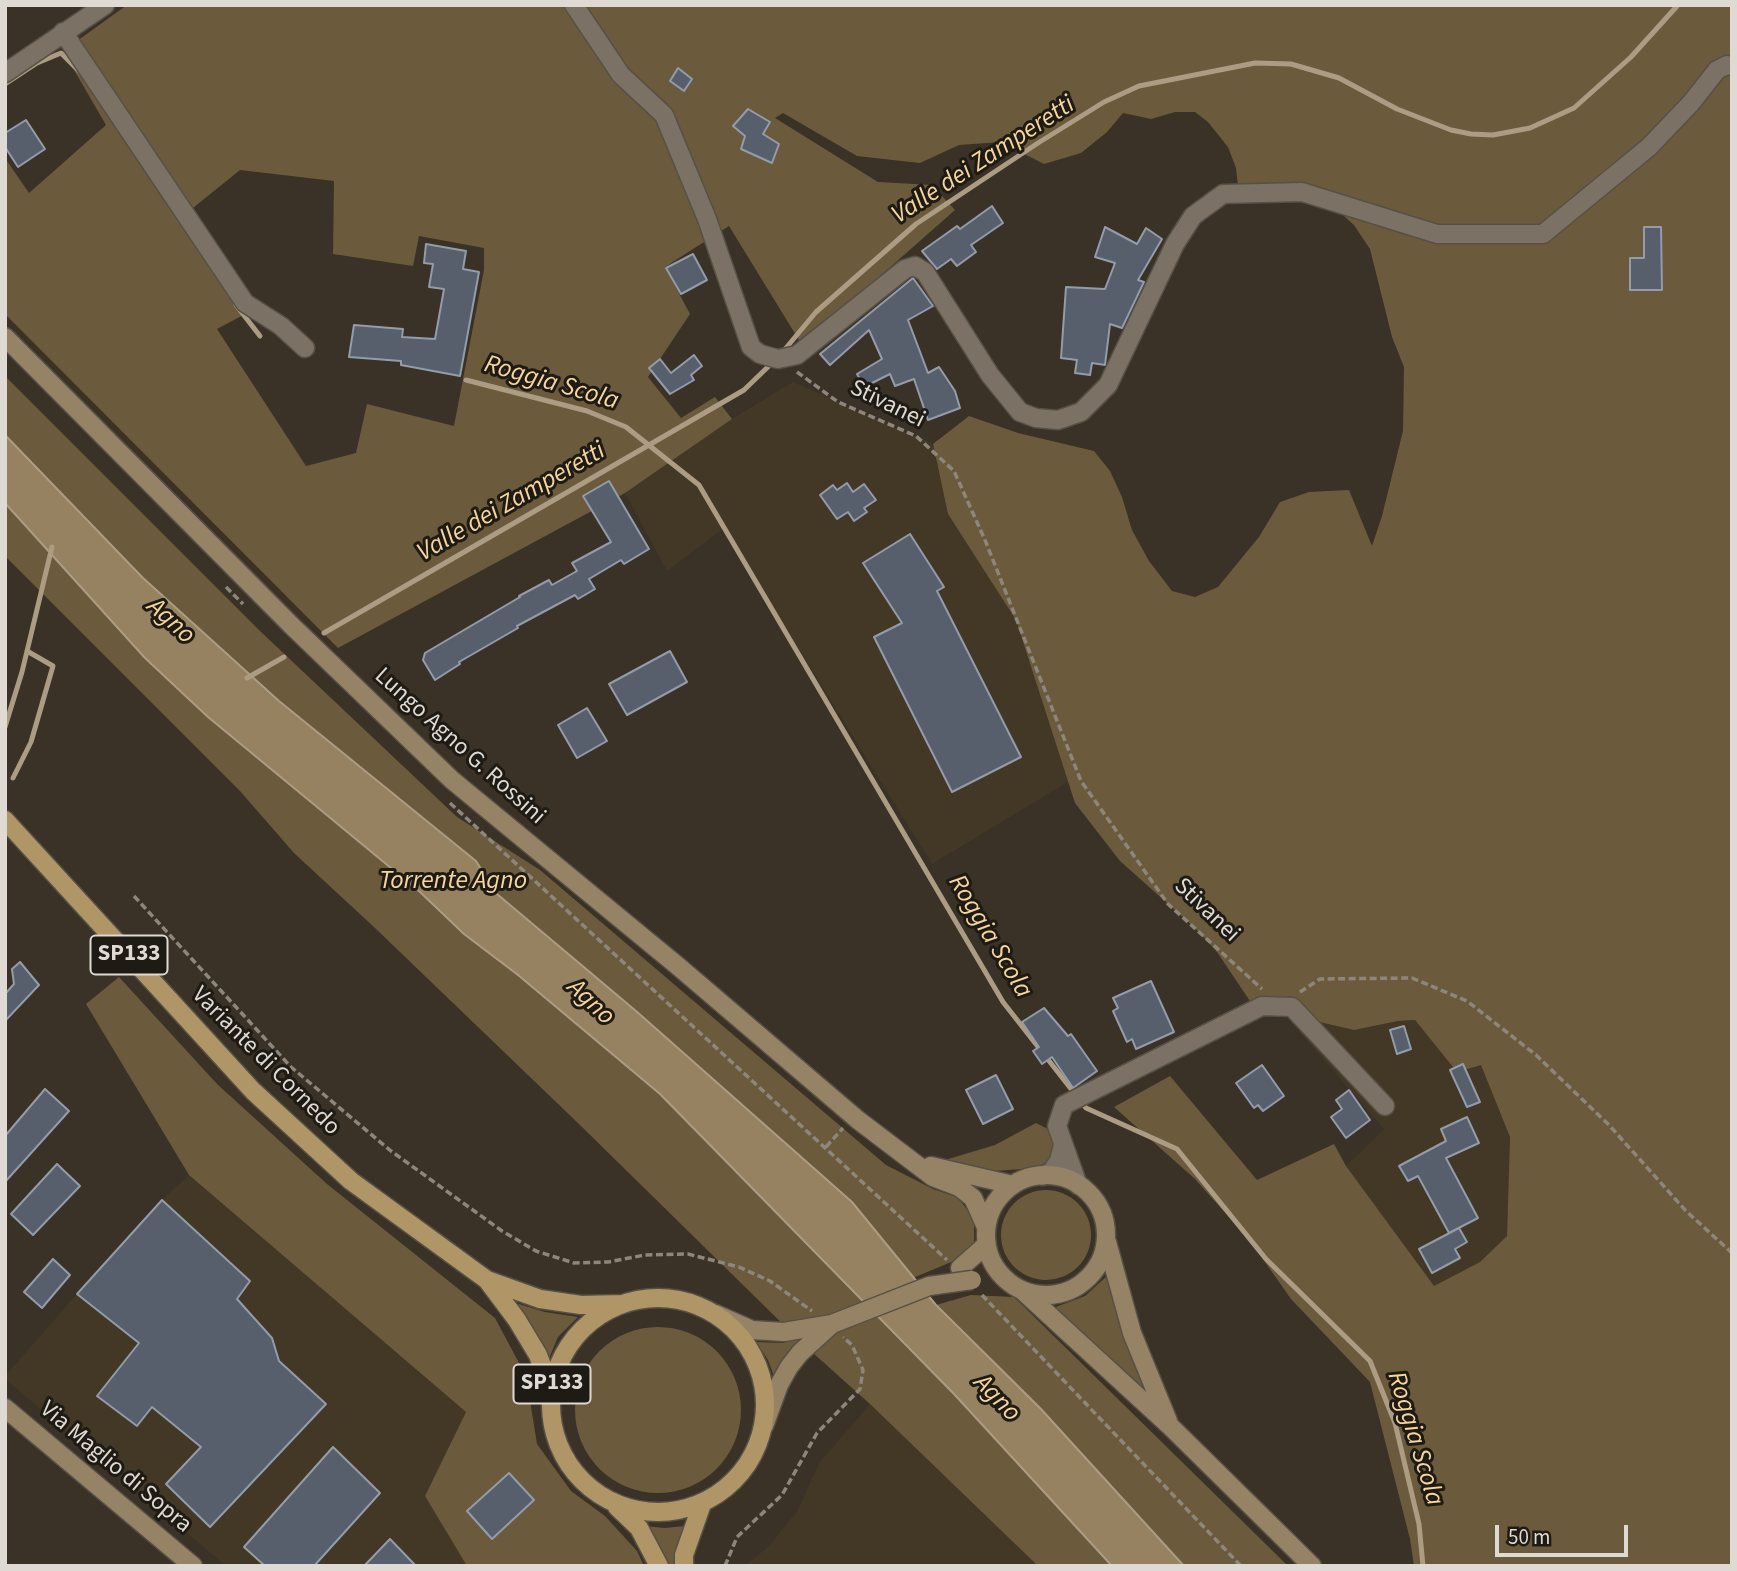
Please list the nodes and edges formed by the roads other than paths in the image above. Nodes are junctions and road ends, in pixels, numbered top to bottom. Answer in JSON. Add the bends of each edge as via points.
{"nodes":[{"id":1,"x":105,"y":5,"type":"edge"},
{"id":2,"x":574,"y":5,"type":"edge"},
{"id":3,"x":64,"y":32,"type":"junction"},
{"id":4,"x":1732,"y":66,"type":"edge"},
{"id":5,"x":5,"y":73,"type":"edge"},
{"id":6,"x":5,"y":337,"type":"edge"},
{"id":7,"x":304,"y":348,"type":"dead end"},
{"id":8,"x":5,"y":820,"type":"edge"},
{"id":9,"x":1385,"y":1106,"type":"dead end"},
{"id":10,"x":1063,"y":1144,"type":"junction"},
{"id":11,"x":910,"y":1160,"type":"junction"},
{"id":12,"x":1043,"y":1176,"type":"junction"},
{"id":13,"x":1013,"y":1185,"type":"junction"},
{"id":14,"x":1078,"y":1185,"type":"junction"},
{"id":15,"x":986,"y":1236,"type":"junction"},
{"id":16,"x":1106,"y":1238,"type":"junction"},
{"id":17,"x":487,"y":1280,"type":"junction"},
{"id":18,"x":971,"y":1281,"type":"junction"},
{"id":19,"x":1015,"y":1286,"type":"junction"},
{"id":20,"x":622,"y":1304,"type":"junction"},
{"id":21,"x":716,"y":1314,"type":"junction"},
{"id":22,"x":835,"y":1329,"type":"junction"},
{"id":23,"x":551,"y":1390,"type":"junction"},
{"id":24,"x":5,"y":1408,"type":"edge"},
{"id":25,"x":764,"y":1426,"type":"junction"},
{"id":26,"x":1171,"y":1427,"type":"junction"},
{"id":27,"x":615,"y":1504,"type":"junction"},
{"id":28,"x":702,"y":1504,"type":"junction"},
{"id":29,"x":193,"y":1566,"type":"edge"},
{"id":30,"x":659,"y":1566,"type":"edge"},
{"id":31,"x":684,"y":1566,"type":"edge"},
{"id":32,"x":1312,"y":1566,"type":"edge"}],
"edges":[{"from":1,"to":3,"type":"street"},
{"from":2,"to":4,"type":"street","via":[[621,75],[664,115],[707,219],[751,346],[760,354],[778,359],[797,355],[905,269],[915,266],[925,272],[990,375],[1020,411],[1058,420],[1081,412],[1108,385],[1181,235],[1193,216],[1223,194],[1302,191],[1437,234],[1543,234],[1649,147],[1717,70]]},
{"from":3,"to":5,"type":"street"},
{"from":3,"to":7,"type":"street","via":[[246,303]]},
{"from":6,"to":11,"type":"main road","name":"Lungo Agno G. Rossini","via":[[452,780]]},
{"from":8,"to":17,"type":"main road","name":"Variante di Cornedo","number":"SP133","via":[[253,1091],[351,1181]]},
{"from":9,"to":10,"type":"street","via":[[1292,1007],[1262,1006],[1064,1105],[1057,1126]]},
{"from":10,"to":12,"type":"street","via":[[1059,1161]]},
{"from":10,"to":14,"type":"street"},
{"from":11,"to":13,"type":"main road","name":"Lungo Agno G. Rossini"},
{"from":11,"to":15,"type":"main road","name":"Lungo Agno G. Rossini","via":[[973,1198]]},
{"from":12,"to":13,"type":"main road","name":"Lungo Agno G. Rossini"},
{"from":12,"to":14,"type":"main road"},
{"from":13,"to":15,"type":"main road","via":[[991,1211]]},
{"from":14,"to":16,"type":"main road","name":"Lungo Agno G. Rossini","via":[[1094,1199]]},
{"from":15,"to":18,"type":"main road"},
{"from":15,"to":19,"type":"main road","name":"Lungo Agno G. Rossini","via":[[994,1265]]},
{"from":16,"to":19,"type":"main road","via":[[1092,1274],[1077,1287],[1040,1295]]},
{"from":16,"to":26,"type":"main road","name":"Lungo Agno G. Rossini","via":[[1132,1333]]},
{"from":17,"to":20,"type":"main road","number":"SP133","via":[[540,1299]]},
{"from":17,"to":23,"type":"main road","number":"SP133","via":[[538,1355]]},
{"from":18,"to":19,"type":"main road"},
{"from":18,"to":22,"type":"main road","bridge":true,"via":[[929,1286]]},
{"from":19,"to":26,"type":"main road","name":"Lungo Agno G. Rossini"},
{"from":20,"to":21,"type":"main road","number":"SP133","via":[[654,1298],[686,1301]]},
{"from":20,"to":23,"type":"main road","number":"SP133","via":[[596,1317],[574,1337],[559,1362]]},
{"from":21,"to":22,"type":"main road","via":[[752,1330]]},
{"from":21,"to":25,"type":"main road","number":"SP133","via":[[740,1335],[757,1363],[765,1394]]},
{"from":22,"to":25,"type":"main road","via":[[800,1353],[789,1367]]},
{"from":23,"to":27,"type":"main road","number":"SP133","via":[[552,1425],[564,1458],[586,1485]]},
{"from":24,"to":29,"type":"main road","name":"Via Maglio di Sopra"},
{"from":25,"to":28,"type":"main road","number":"SP133","via":[[752,1458],[731,1485]]},
{"from":26,"to":32,"type":"main road","name":"Lungo Agno G. Rossini"},
{"from":27,"to":28,"type":"main road","number":"SP133","via":[[644,1512],[673,1512]]},
{"from":27,"to":30,"type":"main road","number":"SP133","via":[[639,1528]]},
{"from":28,"to":31,"type":"main road"}]}
